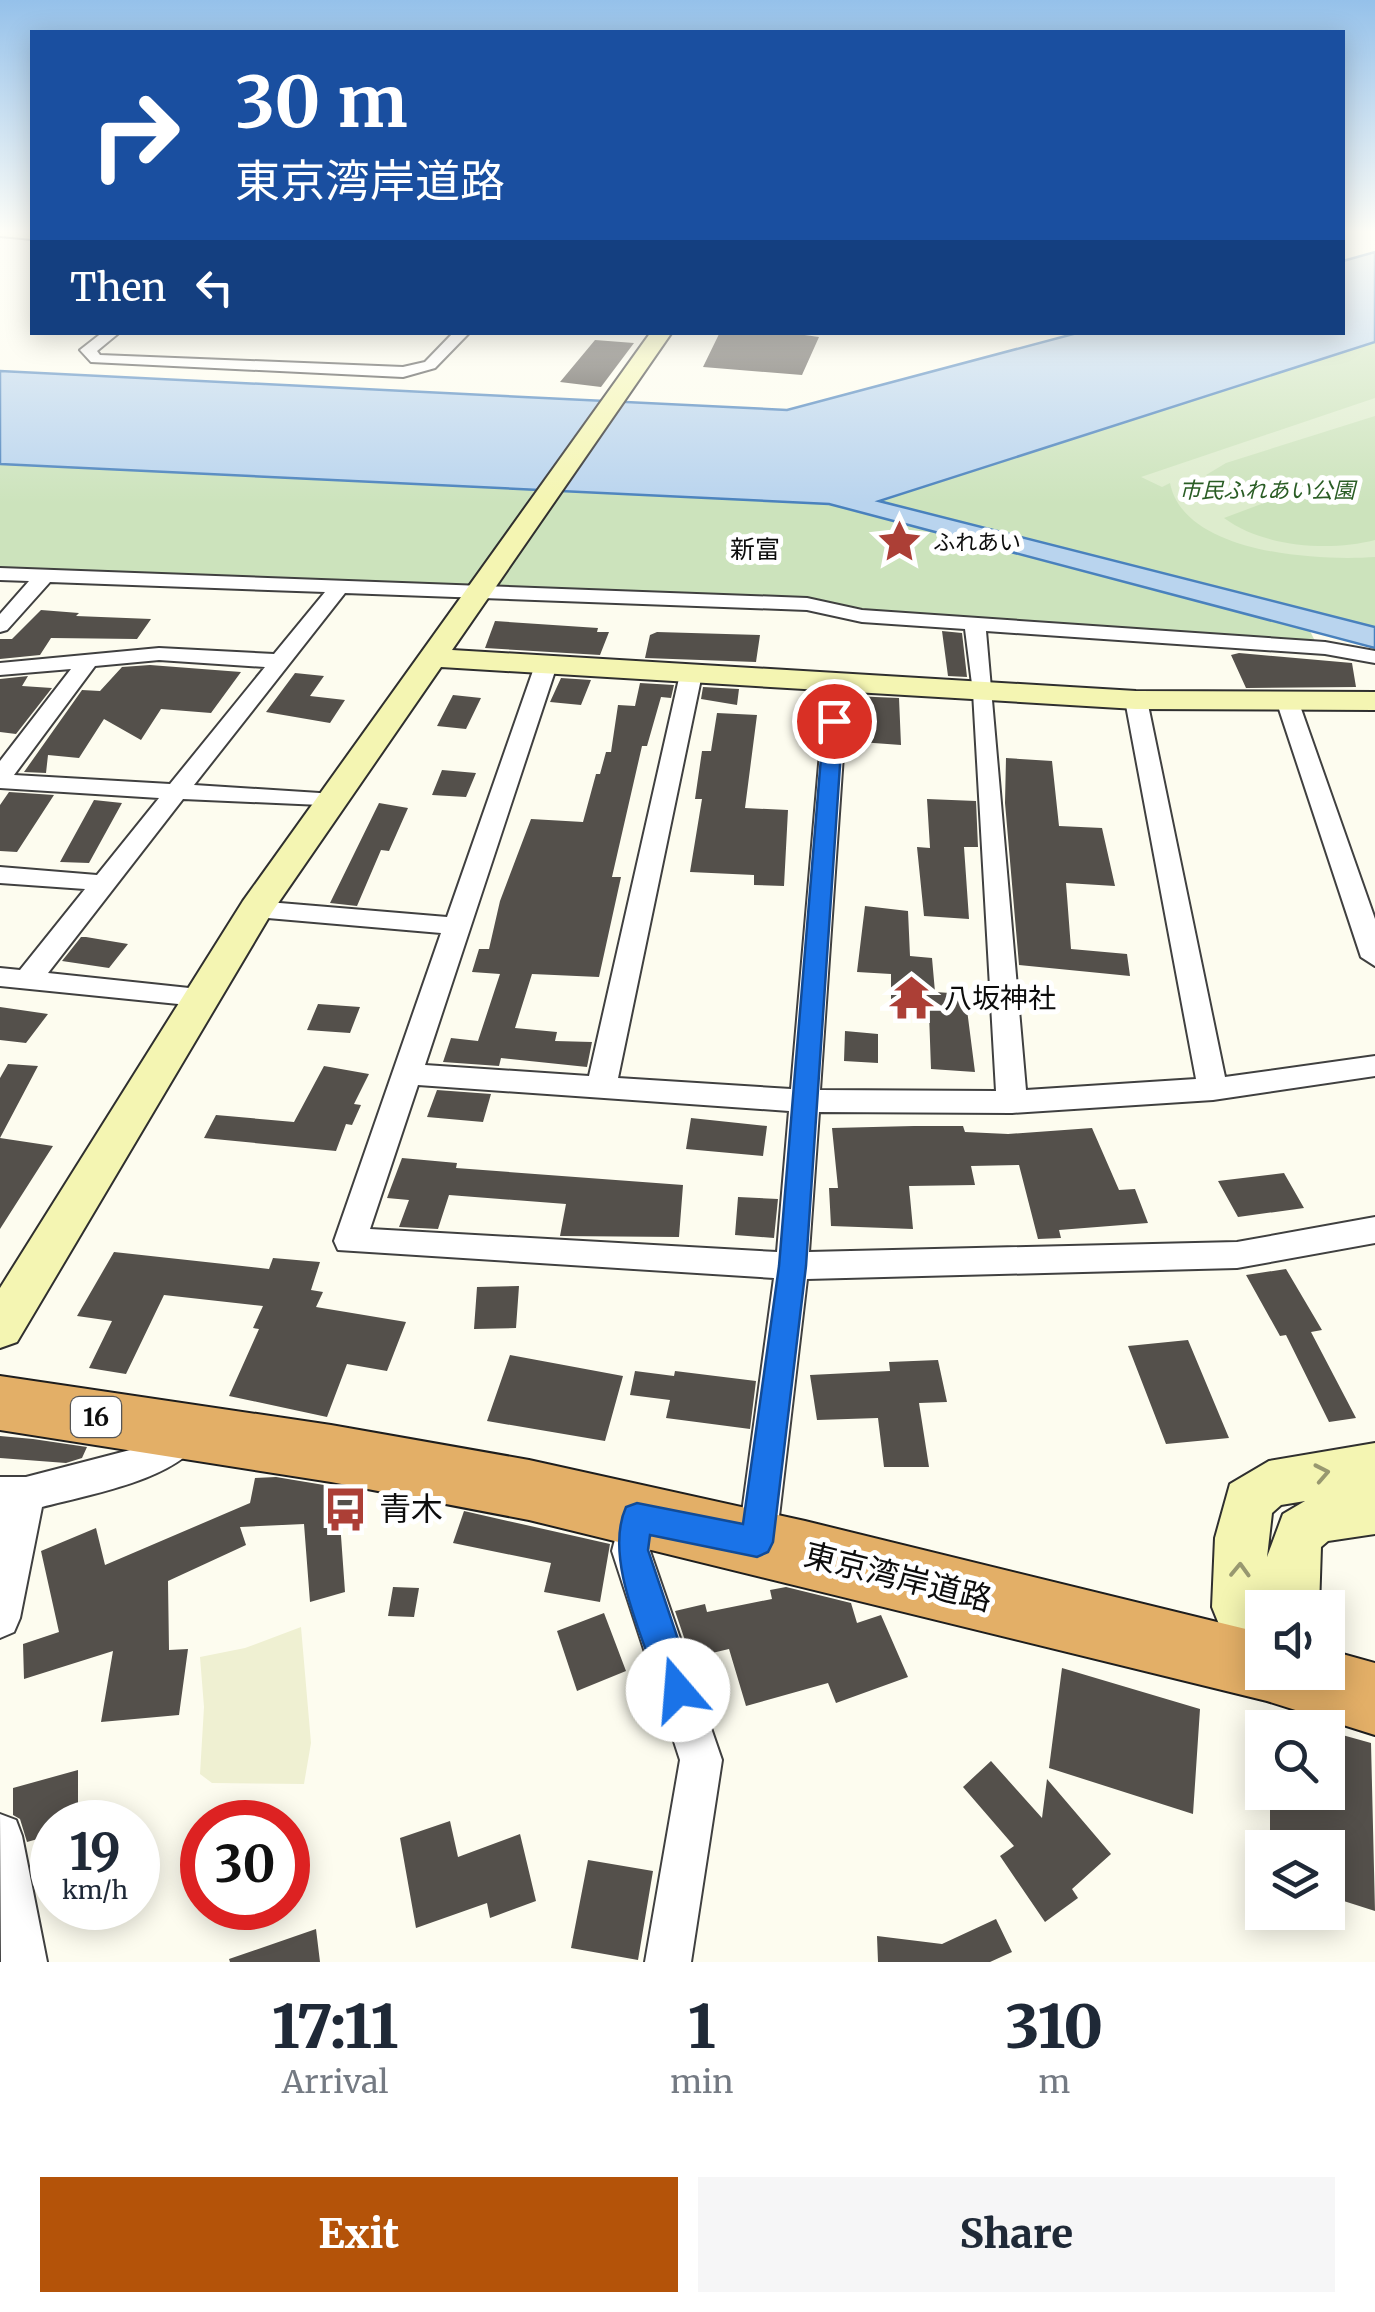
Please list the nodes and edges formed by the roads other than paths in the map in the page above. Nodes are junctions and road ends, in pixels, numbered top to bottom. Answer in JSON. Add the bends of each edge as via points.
{"nodes":[{"id":1,"x":110,"y":335,"type":"edge"},
{"id":2,"x":459,"y":335,"type":"edge"},
{"id":3,"x":660,"y":335,"type":"edge"},
{"id":4,"x":0,"y":574,"type":"edge"},
{"id":5,"x":45,"y":575,"type":"junction"},
{"id":6,"x":339,"y":587,"type":"junction"},
{"id":7,"x":479,"y":592,"type":"junction"},
{"id":8,"x":975,"y":624,"type":"junction"},
{"id":9,"x":0,"y":626,"type":"edge"},
{"id":10,"x":1375,"y":657,"type":"edge"},
{"id":11,"x":90,"y":658,"type":"junction"},
{"id":12,"x":434,"y":658,"type":"junction"},
{"id":13,"x":277,"y":661,"type":"junction"},
{"id":14,"x":546,"y":666,"type":"junction"},
{"id":15,"x":0,"y":669,"type":"edge"},
{"id":16,"x":691,"y":674,"type":"junction"},
{"id":17,"x":837,"y":683,"type":"junction"},
{"id":18,"x":984,"y":692,"type":"junction"},
{"id":19,"x":1136,"y":700,"type":"junction"},
{"id":20,"x":1375,"y":702,"type":"edge"},
{"id":21,"x":1288,"y":703,"type":"junction"},
{"id":22,"x":0,"y":779,"type":"edge"},
{"id":23,"x":173,"y":793,"type":"junction"},
{"id":24,"x":335,"y":802,"type":"junction"},
{"id":25,"x":0,"y":875,"type":"edge"},
{"id":26,"x":104,"y":883,"type":"junction"},
{"id":27,"x":256,"y":908,"type":"junction"},
{"id":28,"x":457,"y":926,"type":"junction"},
{"id":29,"x":1375,"y":957,"type":"edge"},
{"id":30,"x":14,"y":978,"type":"edge"},
{"id":31,"x":198,"y":997,"type":"junction"},
{"id":32,"x":1375,"y":1066,"type":"edge"},
{"id":33,"x":407,"y":1074,"type":"junction"},
{"id":34,"x":601,"y":1089,"type":"junction"},
{"id":35,"x":1212,"y":1089,"type":"junction"},
{"id":36,"x":804,"y":1101,"type":"junction"},
{"id":37,"x":1012,"y":1102,"type":"junction"},
{"id":38,"x":1375,"y":1230,"type":"edge"},
{"id":39,"x":792,"y":1266,"type":"junction"},
{"id":40,"x":0,"y":1328,"type":"edge"},
{"id":41,"x":0,"y":1403,"type":"edge"},
{"id":42,"x":192,"y":1431,"type":"junction"},
{"id":43,"x":1375,"y":1466,"type":"edge"},
{"id":44,"x":13,"y":1494,"type":"edge"},
{"id":45,"x":1375,"y":1510,"type":"edge"},
{"id":46,"x":637,"y":1518,"type":"junction"},
{"id":47,"x":757,"y":1542,"type":"junction"},
{"id":48,"x":1292,"y":1590,"type":"edge"},
{"id":49,"x":0,"y":1618,"type":"edge"},
{"id":50,"x":1245,"y":1621,"type":"edge"},
{"id":51,"x":1245,"y":1660,"type":"edge"},
{"id":52,"x":1345,"y":1690,"type":"edge"},
{"id":53,"x":1375,"y":1698,"type":"edge"},
{"id":54,"x":0,"y":1836,"type":"edge"},
{"id":55,"x":24,"y":1962,"type":"edge"},
{"id":56,"x":668,"y":1962,"type":"edge"}],
"edges":[{"from":1,"to":2,"type":"street","via":[[88,350],[96,359],[403,372],[430,365]]},
{"from":3,"to":7,"type":"street"},
{"from":4,"to":5,"type":"street"},
{"from":5,"to":6,"type":"street"},
{"from":5,"to":9,"type":"street"},
{"from":6,"to":7,"type":"street"},
{"from":6,"to":13,"type":"street"},
{"from":7,"to":8,"type":"street","via":[[807,604],[862,616]]},
{"from":7,"to":12,"type":"street"},
{"from":8,"to":10,"type":"street"},
{"from":8,"to":18,"type":"street"},
{"from":11,"to":13,"type":"street","via":[[159,654]]},
{"from":11,"to":15,"type":"street"},
{"from":11,"to":22,"type":"street"},
{"from":12,"to":14,"type":"street"},
{"from":12,"to":24,"type":"street"},
{"from":13,"to":23,"type":"street"},
{"from":14,"to":16,"type":"street"},
{"from":14,"to":28,"type":"street"},
{"from":16,"to":17,"type":"street"},
{"from":16,"to":34,"type":"street"},
{"from":17,"to":18,"type":"street"},
{"from":17,"to":36,"type":"street"},
{"from":18,"to":19,"type":"street"},
{"from":18,"to":37,"type":"street"},
{"from":19,"to":21,"type":"street"},
{"from":19,"to":35,"type":"street"},
{"from":20,"to":21,"type":"street"},
{"from":21,"to":29,"type":"street"},
{"from":22,"to":23,"type":"street"},
{"from":23,"to":24,"type":"street"},
{"from":23,"to":26,"type":"street"},
{"from":24,"to":27,"type":"street"},
{"from":25,"to":26,"type":"street"},
{"from":26,"to":30,"type":"street"},
{"from":27,"to":28,"type":"street"},
{"from":27,"to":31,"type":"street"},
{"from":28,"to":33,"type":"street"},
{"from":30,"to":31,"type":"street"},
{"from":31,"to":40,"type":"street"},
{"from":32,"to":35,"type":"street"},
{"from":33,"to":34,"type":"street"},
{"from":33,"to":39,"type":"street","via":[[350,1241]]},
{"from":34,"to":36,"type":"street"},
{"from":35,"to":37,"type":"street"},
{"from":36,"to":37,"type":"street"},
{"from":36,"to":39,"type":"street"},
{"from":38,"to":39,"type":"street","via":[[1237,1255]]},
{"from":39,"to":47,"type":"street"},
{"from":41,"to":42,"type":"highway","name":"東京湾岸道路","number":"16"},
{"from":42,"to":44,"type":"street","via":[[139,1464]]},
{"from":42,"to":46,"type":"highway","name":"東京湾岸道路","number":"16","via":[[529,1490]]},
{"from":50,"to":43,"type":"street","one_way":true,"via":[[1239,1606],[1248,1501],[1270,1484]]},
{"from":44,"to":49,"type":"street"},
{"from":45,"to":48,"type":"street","via":[[1305,1524],[1292,1541]]},
{"from":46,"to":47,"type":"highway","name":"東京湾岸道路","number":"16"},
{"from":46,"to":56,"type":"street","via":[[632,1550],[700,1760]]},
{"from":47,"to":51,"type":"highway","name":"東京湾岸道路","number":"16"},
{"from":52,"to":53,"type":"highway"},
{"from":54,"to":55,"type":"street"}]}
